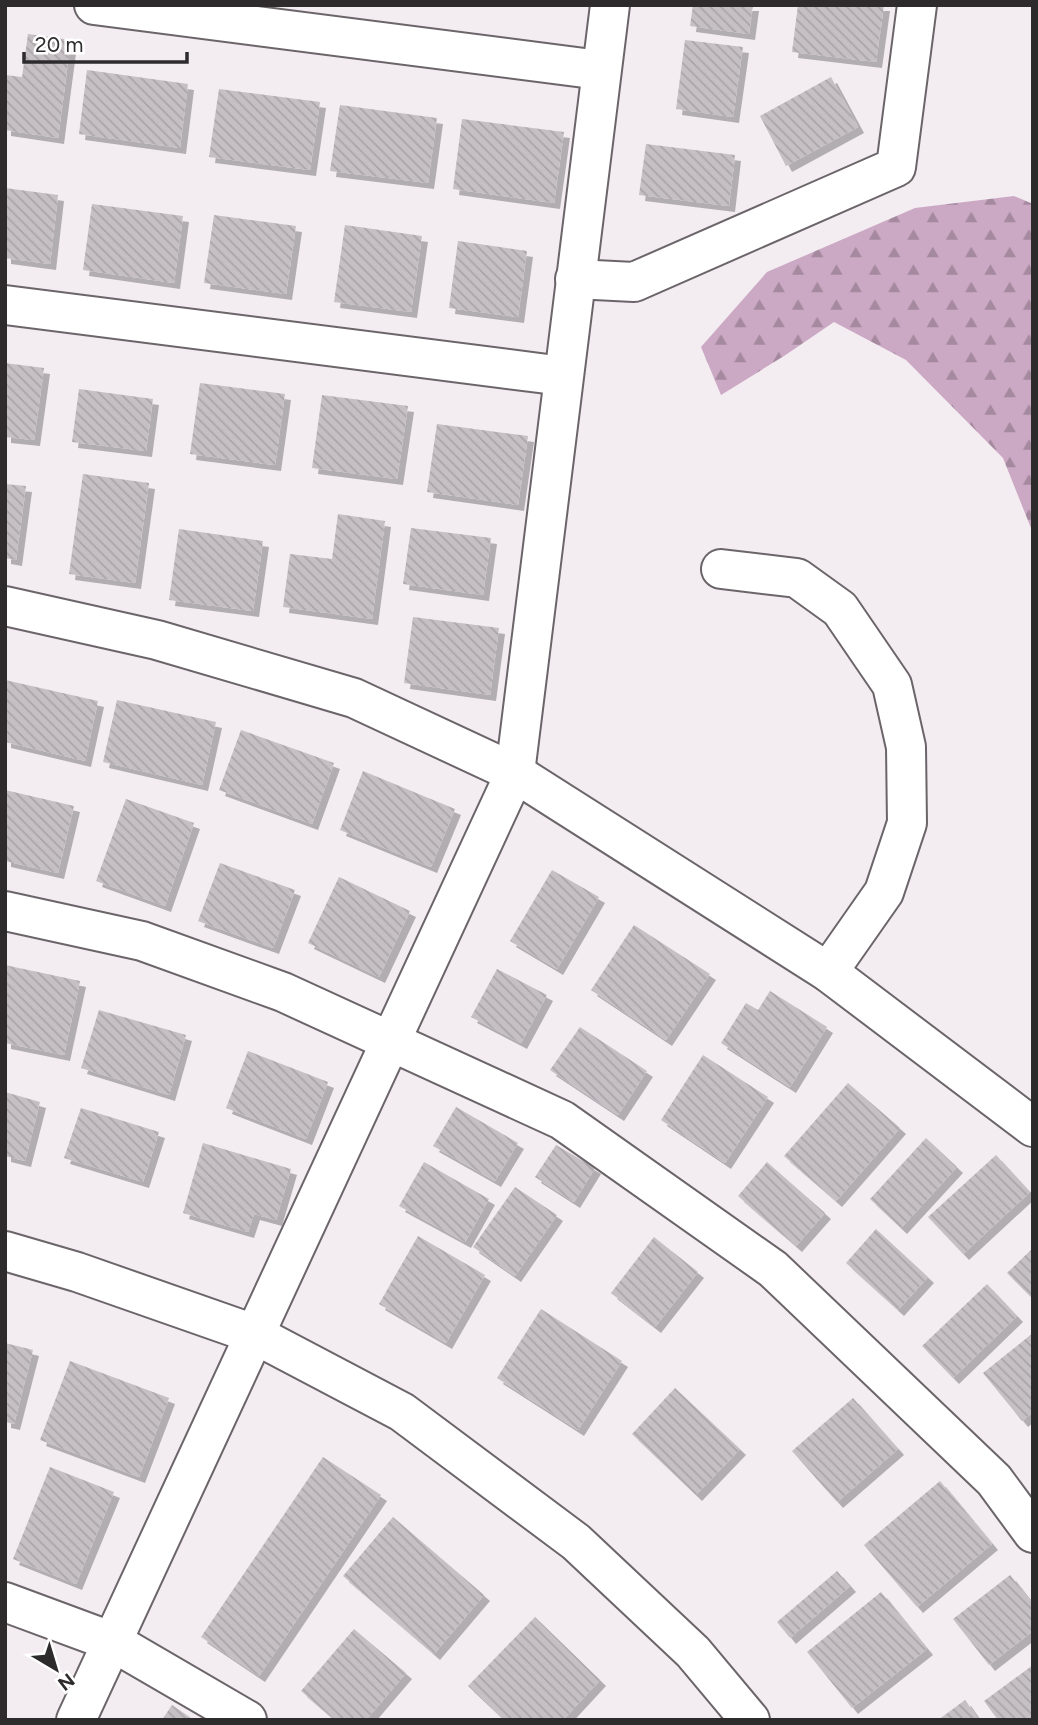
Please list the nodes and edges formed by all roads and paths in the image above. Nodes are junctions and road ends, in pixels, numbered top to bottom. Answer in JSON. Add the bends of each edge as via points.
{"nodes":[{"id":1,"x":94,"y":5,"type":"edge"},
{"id":2,"x":610,"y":5,"type":"edge"},
{"id":3,"x":917,"y":5,"type":"edge"},
{"id":4,"x":600,"y":70,"type":"junction"},
{"id":5,"x":575,"y":279,"type":"junction"},
{"id":6,"x":5,"y":305,"type":"edge"},
{"id":7,"x":563,"y":376,"type":"junction"},
{"id":8,"x":721,"y":569,"type":"dead end"},
{"id":9,"x":5,"y":606,"type":"edge"},
{"id":10,"x":515,"y":773,"type":"junction"},
{"id":11,"x":5,"y":911,"type":"edge"},
{"id":12,"x":828,"y":972,"type":"junction"},
{"id":13,"x":391,"y":1041,"type":"junction"},
{"id":14,"x":1033,"y":1127,"type":"edge"},
{"id":15,"x":5,"y":1251,"type":"edge"},
{"id":16,"x":254,"y":1334,"type":"junction"},
{"id":17,"x":1033,"y":1532,"type":"edge"},
{"id":18,"x":5,"y":1602,"type":"edge"},
{"id":19,"x":113,"y":1642,"type":"junction"},
{"id":20,"x":76,"y":1720,"type":"edge"},
{"id":21,"x":247,"y":1720,"type":"edge"},
{"id":22,"x":750,"y":1720,"type":"edge"}],
"edges":[{"from":1,"to":4,"type":"street"},
{"from":2,"to":4,"type":"street"},
{"from":3,"to":5,"type":"street","via":[[896,167],[634,282]]},
{"from":4,"to":5,"type":"street"},
{"from":5,"to":7,"type":"street"},
{"from":6,"to":7,"type":"street"},
{"from":7,"to":10,"type":"street"},
{"from":8,"to":12,"type":"street","via":[[797,578],[841,609],[892,685],[906,747],[908,823],[884,892]]},
{"from":9,"to":10,"type":"street","via":[[157,640],[354,698]]},
{"from":10,"to":12,"type":"street"},
{"from":10,"to":13,"type":"street"},
{"from":11,"to":13,"type":"street","via":[[142,941],[283,992]]},
{"from":12,"to":14,"type":"street"},
{"from":13,"to":16,"type":"street"},
{"from":13,"to":17,"type":"street","via":[[562,1120],[773,1269],[993,1480]]},
{"from":15,"to":16,"type":"street"},
{"from":16,"to":19,"type":"street"},
{"from":16,"to":22,"type":"street","via":[[402,1412],[576,1542],[693,1652]]},
{"from":18,"to":19,"type":"street"},
{"from":19,"to":20,"type":"street"},
{"from":19,"to":21,"type":"street"}]}
